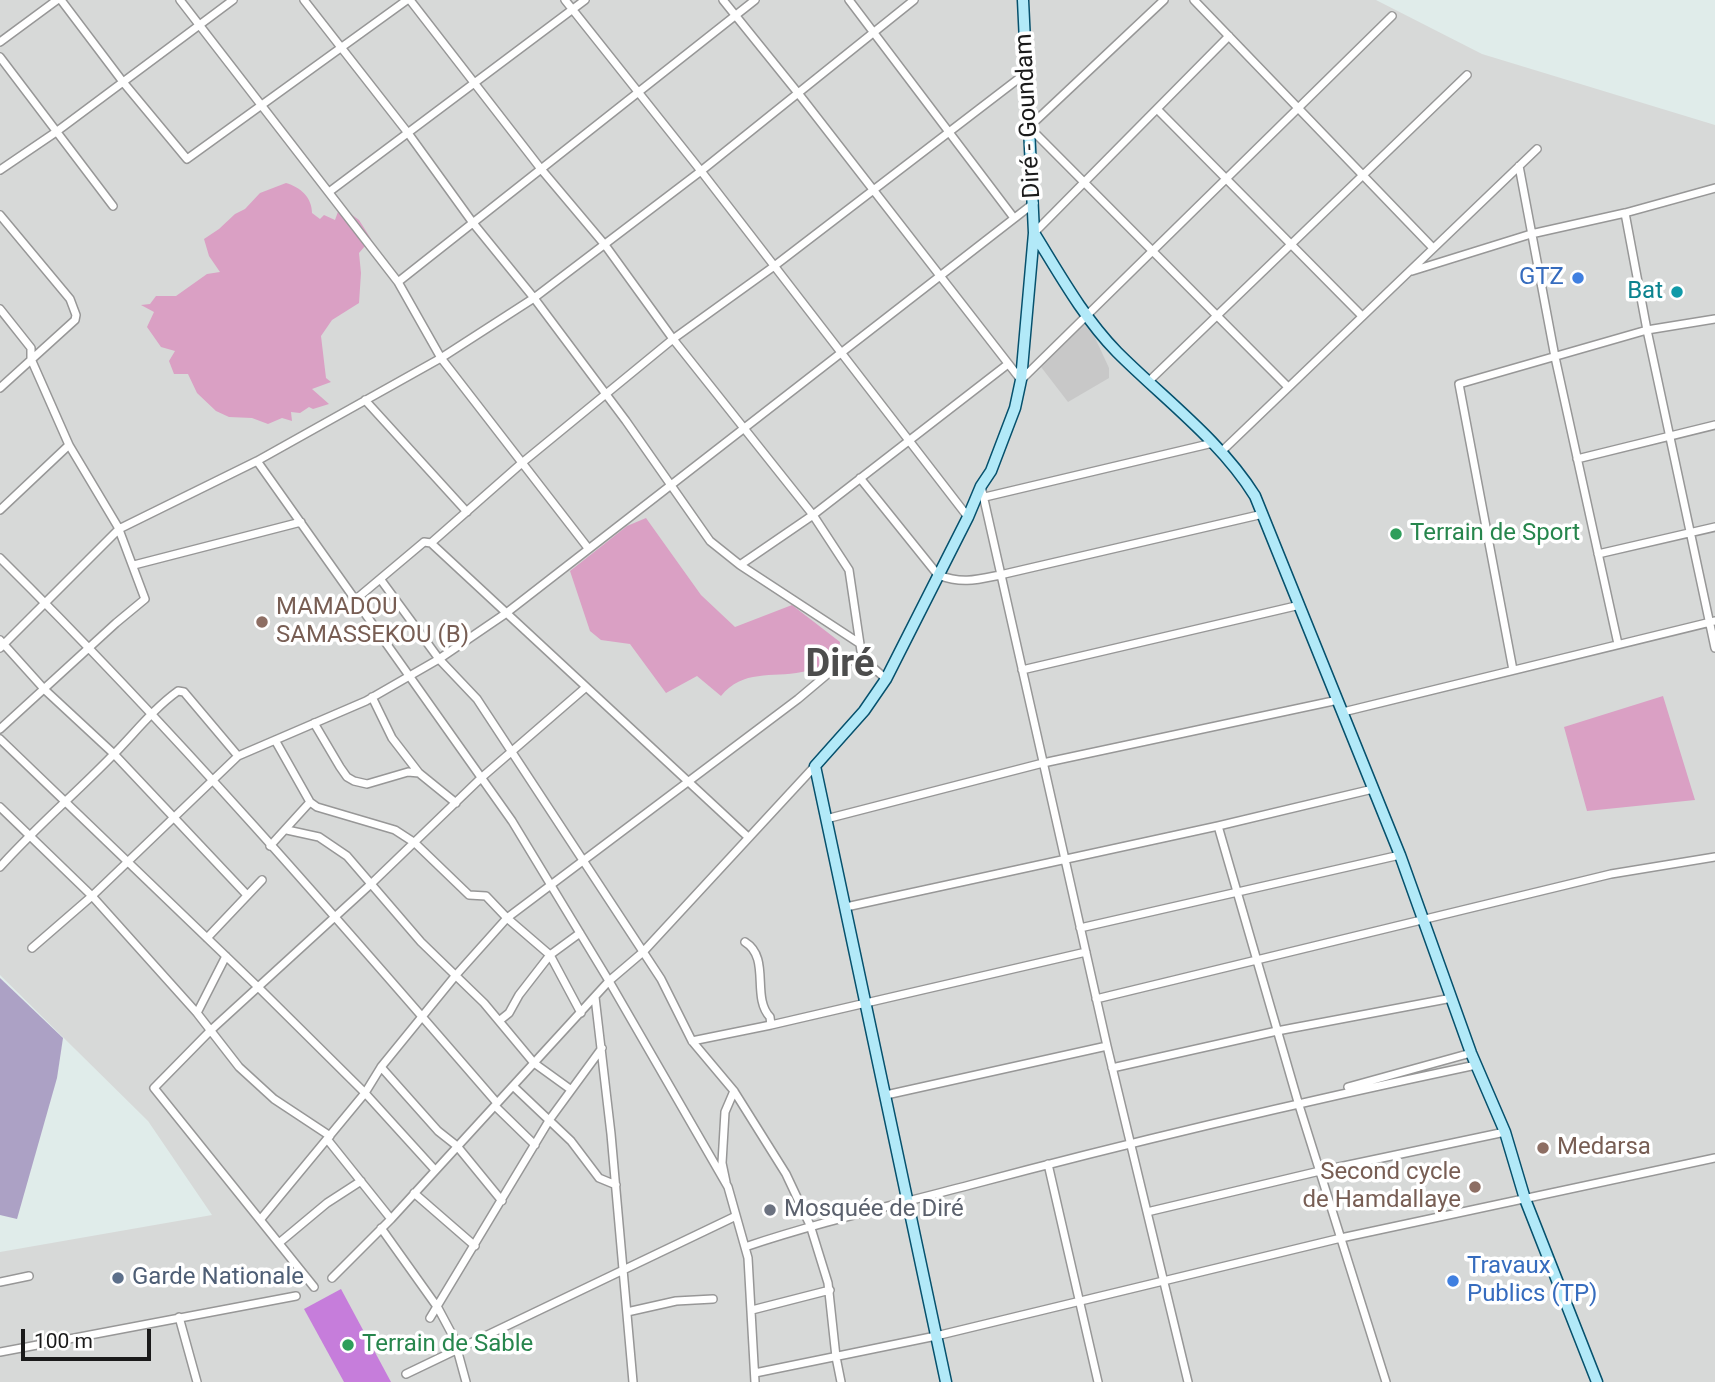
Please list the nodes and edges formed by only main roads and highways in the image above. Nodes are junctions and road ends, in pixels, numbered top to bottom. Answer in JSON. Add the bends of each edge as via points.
{"nodes":[{"id":1,"x":1023,"y":0,"type":"edge"},
{"id":2,"x":1034,"y":233,"type":"junction"},
{"id":3,"x":946,"y":1382,"type":"edge"},
{"id":4,"x":1597,"y":1382,"type":"edge"}],
"edges":[{"from":1,"to":2,"type":"main road","name":"Diré - Goundam"},
{"from":2,"to":3,"type":"main road","name":"Diré - Goundam","via":[[1020,380],[1005,440],[886,679],[815,766]]},
{"from":2,"to":4,"type":"main road","via":[[1085,316],[1213,443],[1247,482],[1263,514],[1400,855]]}]}
